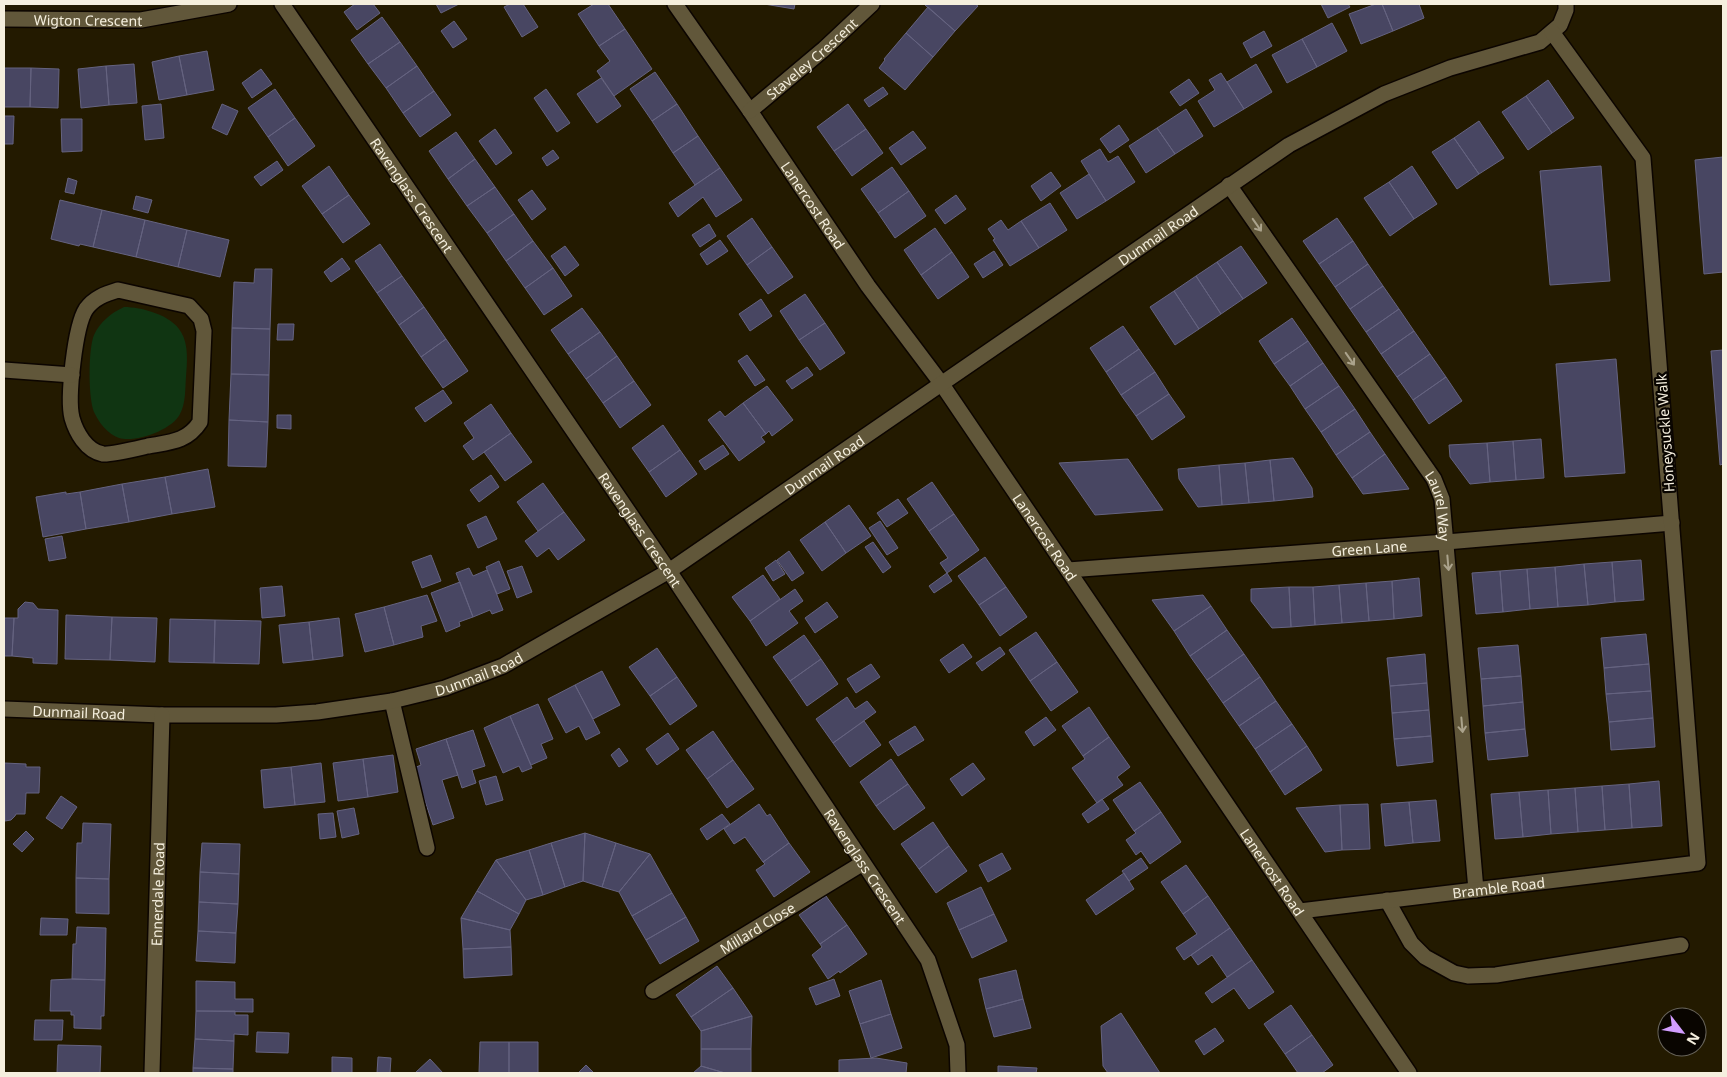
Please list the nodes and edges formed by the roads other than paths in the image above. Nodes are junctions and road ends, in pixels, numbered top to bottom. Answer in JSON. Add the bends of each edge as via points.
{"nodes":[{"id":1,"x":225,"y":4,"type":"edge"},
{"id":2,"x":282,"y":4,"type":"edge"},
{"id":3,"x":675,"y":4,"type":"edge"},
{"id":4,"x":872,"y":4,"type":"edge"},
{"id":5,"x":1566,"y":4,"type":"edge"},
{"id":6,"x":4,"y":19,"type":"edge"},
{"id":7,"x":1552,"y":32,"type":"junction"},
{"id":8,"x":750,"y":111,"type":"junction"},
{"id":9,"x":1229,"y":185,"type":"junction"},
{"id":10,"x":4,"y":370,"type":"edge"},
{"id":11,"x":72,"y":375,"type":"junction"},
{"id":12,"x":940,"y":383,"type":"junction"},
{"id":13,"x":1672,"y":524,"type":"junction"},
{"id":14,"x":1446,"y":542,"type":"junction"},
{"id":15,"x":1068,"y":570,"type":"junction"},
{"id":16,"x":669,"y":571,"type":"junction"},
{"id":17,"x":392,"y":701,"type":"junction"},
{"id":18,"x":4,"y":709,"type":"edge"},
{"id":19,"x":162,"y":715,"type":"junction"},
{"id":20,"x":427,"y":848,"type":"dead end"},
{"id":21,"x":863,"y":863,"type":"junction"},
{"id":22,"x":1698,"y":863,"type":"joint"},
{"id":23,"x":1476,"y":890,"type":"junction"},
{"id":24,"x":1387,"y":900,"type":"junction"},
{"id":25,"x":1300,"y":911,"type":"junction"},
{"id":26,"x":1681,"y":945,"type":"dead end"},
{"id":27,"x":653,"y":991,"type":"dead end"},
{"id":28,"x":152,"y":1073,"type":"edge"},
{"id":29,"x":958,"y":1073,"type":"edge"},
{"id":30,"x":1409,"y":1073,"type":"edge"}],
"edges":[{"from":1,"to":6,"type":"street","name":"Wigton Crescent","via":[[141,20]]},
{"from":2,"to":16,"type":"street","name":"Ravenglass Crescent"},
{"from":3,"to":8,"type":"street","name":"Lanercost Road"},
{"from":4,"to":8,"type":"street","name":"Staveley Crescent"},
{"from":5,"to":7,"type":"street","name":"Dunmail Road","via":[[1560,25]]},
{"from":7,"to":9,"type":"street","name":"Dunmail Road","via":[[1540,42],[1450,68],[1384,94],[1289,146]]},
{"from":7,"to":13,"type":"street","name":"Honeysuckle Walk","via":[[1643,158]]},
{"from":8,"to":12,"type":"street","name":"Lanercost Road","via":[[868,286]]},
{"from":9,"to":12,"type":"street","name":"Dunmail Road"},
{"from":9,"to":14,"type":"street","name":"Laurel Way","one_way":true,"via":[[1434,479],[1442,499]]},
{"from":10,"to":11,"type":"street"},
{"from":11,"to":11,"type":"street","via":[[77,334],[86,310],[101,295],[118,290],[189,306],[201,319],[204,331],[200,422],[193,432],[176,441],[103,454],[90,447],[79,436],[72,416]]},
{"from":12,"to":15,"type":"street","name":"Lanercost Road"},
{"from":12,"to":16,"type":"street","name":"Dunmail Road"},
{"from":13,"to":14,"type":"street","name":"Green Lane"},
{"from":13,"to":22,"type":"street","name":"Honeysuckle Walk"},
{"from":14,"to":15,"type":"street","name":"Green Lane"},
{"from":14,"to":23,"type":"street","name":"Laurel Way","one_way":true},
{"from":15,"to":25,"type":"street","name":"Lanercost Road"},
{"from":16,"to":17,"type":"street","name":"Dunmail Road","via":[[503,666],[445,688]]},
{"from":16,"to":21,"type":"street","name":"Ravenglass Crescent"},
{"from":17,"to":19,"type":"street","name":"Dunmail Road","via":[[276,715]]},
{"from":17,"to":20,"type":"street"},
{"from":18,"to":19,"type":"street","name":"Dunmail Road"},
{"from":19,"to":28,"type":"street","name":"Ennerdale Road"},
{"from":21,"to":27,"type":"street","name":"Millard Close"},
{"from":21,"to":29,"type":"street","name":"Ravenglass Crescent","via":[[928,960],[956,1045]]},
{"from":22,"to":23,"type":"street","name":"Bramble Road"},
{"from":23,"to":24,"type":"street","name":"Bramble Road"},
{"from":24,"to":25,"type":"street","name":"Bramble Road"},
{"from":24,"to":26,"type":"street","via":[[1411,943],[1425,957],[1454,973],[1468,976],[1496,975]]},
{"from":25,"to":30,"type":"street","name":"Lanercost Road"}]}
